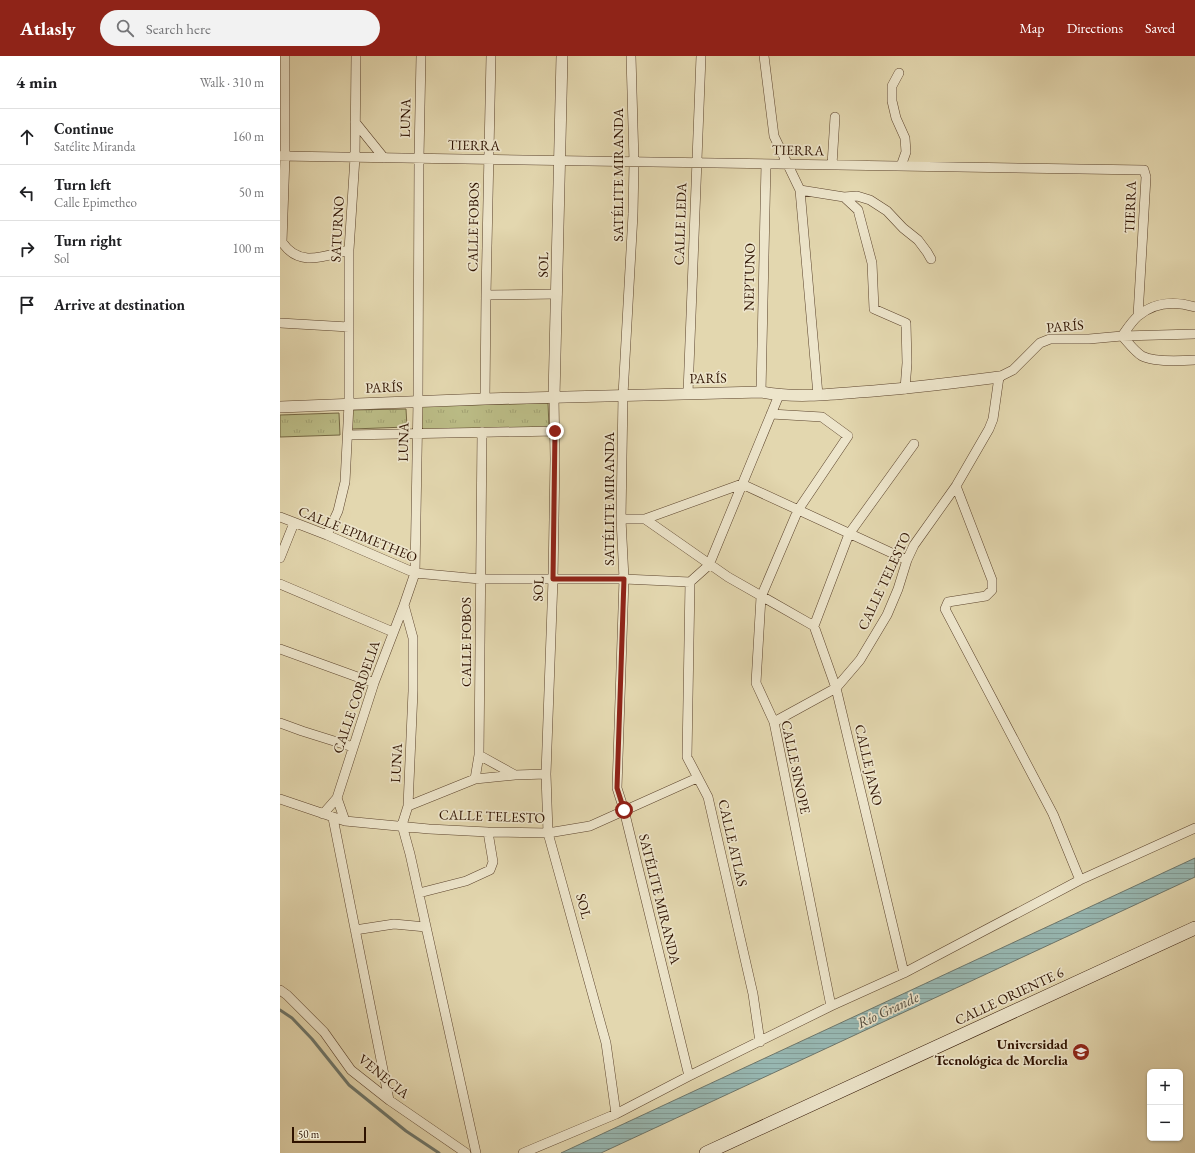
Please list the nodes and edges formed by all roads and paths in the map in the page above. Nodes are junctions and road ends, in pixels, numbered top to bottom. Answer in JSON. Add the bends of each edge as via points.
{"nodes":[{"id":1,"x":285,"y":56,"type":"edge"},
{"id":2,"x":356,"y":56,"type":"edge"},
{"id":3,"x":421,"y":56,"type":"edge"},
{"id":4,"x":491,"y":56,"type":"edge"},
{"id":5,"x":562,"y":56,"type":"edge"},
{"id":6,"x":631,"y":56,"type":"edge"},
{"id":7,"x":701,"y":56,"type":"edge"},
{"id":8,"x":764,"y":56,"type":"edge"},
{"id":9,"x":899,"y":73,"type":"dead end"},
{"id":10,"x":835,"y":117,"type":"dead end"},
{"id":11,"x":355,"y":122,"type":"junction"},
{"id":12,"x":283,"y":156,"type":"edge"},
{"id":13,"x":355,"y":157,"type":"junction"},
{"id":14,"x":384,"y":158,"type":"junction"},
{"id":15,"x":419,"y":158,"type":"junction"},
{"id":16,"x":488,"y":160,"type":"junction"},
{"id":17,"x":560,"y":160,"type":"junction"},
{"id":18,"x":634,"y":162,"type":"junction"},
{"id":19,"x":697,"y":163,"type":"junction"},
{"id":20,"x":766,"y":164,"type":"junction"},
{"id":21,"x":788,"y":164,"type":"junction"},
{"id":22,"x":832,"y":165,"type":"junction"},
{"id":23,"x":901,"y":166,"type":"junction"},
{"id":24,"x":800,"y":190,"type":"junction"},
{"id":25,"x":844,"y":197,"type":"junction"},
{"id":26,"x":281,"y":242,"type":"edge"},
{"id":27,"x":348,"y":250,"type":"junction"},
{"id":28,"x":931,"y":259,"type":"dead end"},
{"id":29,"x":557,"y":294,"type":"junction"},
{"id":30,"x":486,"y":295,"type":"junction"},
{"id":31,"x":1195,"y":307,"type":"edge"},
{"id":32,"x":1138,"y":316,"type":"junction"},
{"id":33,"x":280,"y":323,"type":"edge"},
{"id":34,"x":349,"y":327,"type":"junction"},
{"id":35,"x":1195,"y":334,"type":"edge"},
{"id":36,"x":1122,"y":336,"type":"junction"},
{"id":37,"x":1195,"y":360,"type":"edge"},
{"id":38,"x":999,"y":377,"type":"junction"},
{"id":39,"x":905,"y":389,"type":"junction"},
{"id":40,"x":761,"y":392,"type":"junction"},
{"id":41,"x":688,"y":394,"type":"junction"},
{"id":42,"x":623,"y":395,"type":"junction"},
{"id":43,"x":779,"y":395,"type":"junction"},
{"id":44,"x":818,"y":395,"type":"junction"},
{"id":45,"x":554,"y":397,"type":"junction"},
{"id":46,"x":485,"y":398,"type":"junction"},
{"id":47,"x":418,"y":401,"type":"junction"},
{"id":48,"x":349,"y":404,"type":"junction"},
{"id":49,"x":280,"y":407,"type":"edge"},
{"id":50,"x":771,"y":414,"type":"junction"},
{"id":51,"x":555,"y":431,"type":"junction"},
{"id":52,"x":482,"y":432,"type":"junction"},
{"id":53,"x":417,"y":434,"type":"junction"},
{"id":54,"x":348,"y":435,"type":"junction"},
{"id":55,"x":914,"y":444,"type":"dead end"},
{"id":56,"x":742,"y":484,"type":"junction"},
{"id":57,"x":956,"y":486,"type":"junction"},
{"id":58,"x":798,"y":510,"type":"junction"},
{"id":59,"x":280,"y":517,"type":"edge"},
{"id":60,"x":621,"y":519,"type":"junction"},
{"id":61,"x":645,"y":519,"type":"junction"},
{"id":62,"x":294,"y":523,"type":"junction"},
{"id":63,"x":849,"y":534,"type":"junction"},
{"id":64,"x":327,"y":535,"type":"junction"},
{"id":65,"x":280,"y":558,"type":"edge"},
{"id":66,"x":907,"y":560,"type":"junction"},
{"id":67,"x":709,"y":565,"type":"junction"},
{"id":68,"x":415,"y":573,"type":"junction"},
{"id":69,"x":480,"y":579,"type":"junction"},
{"id":70,"x":553,"y":579,"type":"junction"},
{"id":71,"x":624,"y":579,"type":"junction"},
{"id":72,"x":690,"y":582,"type":"junction"},
{"id":73,"x":280,"y":584,"type":"edge"},
{"id":74,"x":761,"y":597,"type":"junction"},
{"id":75,"x":404,"y":606,"type":"junction"},
{"id":76,"x":814,"y":626,"type":"junction"},
{"id":77,"x":393,"y":632,"type":"junction"},
{"id":78,"x":280,"y":649,"type":"edge"},
{"id":79,"x":374,"y":683,"type":"junction"},
{"id":80,"x":836,"y":688,"type":"junction"},
{"id":81,"x":774,"y":722,"type":"junction"},
{"id":82,"x":280,"y":723,"type":"edge"},
{"id":83,"x":354,"y":747,"type":"junction"},
{"id":84,"x":480,"y":755,"type":"junction"},
{"id":85,"x":546,"y":774,"type":"junction"},
{"id":86,"x":516,"y":775,"type":"junction"},
{"id":87,"x":697,"y":778,"type":"junction"},
{"id":88,"x":475,"y":779,"type":"junction"},
{"id":89,"x":337,"y":798,"type":"junction"},
{"id":90,"x":280,"y":799,"type":"edge"},
{"id":91,"x":408,"y":806,"type":"junction"},
{"id":92,"x":624,"y":810,"type":"junction"},
{"id":93,"x":323,"y":814,"type":"junction"},
{"id":94,"x":333,"y":818,"type":"junction"},
{"id":95,"x":345,"y":821,"type":"junction"},
{"id":96,"x":402,"y":825,"type":"junction"},
{"id":97,"x":1195,"y":828,"type":"edge"},
{"id":98,"x":488,"y":832,"type":"junction"},
{"id":99,"x":548,"y":833,"type":"junction"},
{"id":100,"x":1080,"y":880,"type":"junction"},
{"id":101,"x":419,"y":893,"type":"junction"},
{"id":102,"x":426,"y":927,"type":"junction"},
{"id":103,"x":1195,"y":928,"type":"edge"},
{"id":104,"x":355,"y":930,"type":"junction"},
{"id":105,"x":904,"y":973,"type":"junction"},
{"id":106,"x":280,"y":990,"type":"edge"},
{"id":107,"x":830,"y":1006,"type":"junction"},
{"id":108,"x":760,"y":1042,"type":"junction"},
{"id":109,"x":689,"y":1076,"type":"junction"},
{"id":110,"x":389,"y":1100,"type":"junction"},
{"id":111,"x":616,"y":1114,"type":"junction"},
{"id":112,"x":466,"y":1153,"type":"edge"},
{"id":113,"x":476,"y":1153,"type":"edge"},
{"id":114,"x":523,"y":1153,"type":"edge"},
{"id":115,"x":706,"y":1153,"type":"edge"}],
"edges":[{"from":1,"to":12,"type":"street"},
{"from":2,"to":11,"type":"street","name":"SATURNO"},
{"from":3,"to":15,"type":"street","name":"LUNA"},
{"from":4,"to":16,"type":"street","name":"CALLE FOBOS"},
{"from":5,"to":17,"type":"street","name":"SOL"},
{"from":6,"to":18,"type":"street","name":"SATÉLITE MIRANDA"},
{"from":7,"to":19,"type":"street","name":"CALLE LEDA"},
{"from":8,"to":21,"type":"street","via":[[774,136]]},
{"from":9,"to":23,"type":"street","via":[[892,86],[892,101],[905,138],[906,152]]},
{"from":10,"to":22,"type":"street"},
{"from":11,"to":13,"type":"street","name":"SATURNO"},
{"from":11,"to":14,"type":"street"},
{"from":12,"to":13,"type":"street","name":"TIERRA"},
{"from":12,"to":26,"type":"street"},
{"from":13,"to":14,"type":"street","name":"TIERRA"},
{"from":13,"to":27,"type":"street","name":"SATURNO"},
{"from":14,"to":15,"type":"street","name":"TIERRA"},
{"from":15,"to":16,"type":"street","name":"TIERRA"},
{"from":15,"to":47,"type":"street","name":"LUNA"},
{"from":16,"to":17,"type":"street","name":"TIERRA"},
{"from":16,"to":30,"type":"street","name":"CALLE FOBOS"},
{"from":17,"to":18,"type":"street","name":"TIERRA"},
{"from":17,"to":29,"type":"street","name":"SOL"},
{"from":18,"to":19,"type":"street","name":"TIERRA"},
{"from":18,"to":42,"type":"street","name":"SATÉLITE MIRANDA"},
{"from":19,"to":20,"type":"street","name":"TIERRA"},
{"from":19,"to":41,"type":"street","name":"CALLE LEDA"},
{"from":20,"to":21,"type":"street","name":"TIERRA"},
{"from":20,"to":40,"type":"street","name":"NEPTUNO"},
{"from":21,"to":22,"type":"street","name":"TIERRA"},
{"from":21,"to":24,"type":"street"},
{"from":22,"to":23,"type":"street","name":"TIERRA"},
{"from":23,"to":32,"type":"street","name":"TIERRA","via":[[1144,170],[1146,177]]},
{"from":24,"to":25,"type":"street"},
{"from":24,"to":44,"type":"street"},
{"from":25,"to":28,"type":"street","via":[[857,196],[870,200],[887,211],[918,240]]},
{"from":25,"to":39,"type":"street","via":[[858,210],[863,227],[872,263],[874,309],[906,323]]},
{"from":26,"to":27,"type":"street","via":[[297,257],[312,259]]},
{"from":27,"to":34,"type":"street","name":"SATURNO"},
{"from":29,"to":30,"type":"street"},
{"from":29,"to":45,"type":"street","name":"SOL"},
{"from":30,"to":46,"type":"street","name":"CALLE FOBOS"},
{"from":31,"to":32,"type":"street","via":[[1169,303],[1151,307]]},
{"from":32,"to":36,"type":"street"},
{"from":33,"to":34,"type":"street"},
{"from":34,"to":48,"type":"street","name":"SATURNO"},
{"from":35,"to":36,"type":"street","name":"PARÍS"},
{"from":36,"to":37,"type":"street","via":[[1142,356],[1179,362]]},
{"from":36,"to":38,"type":"street","name":"PARÍS","via":[[1050,339],[1040,343],[1013,370]]},
{"from":38,"to":39,"type":"street","name":"PARÍS"},
{"from":38,"to":57,"type":"street","name":"CALLE TELESTO","via":[[993,419]]},
{"from":39,"to":44,"type":"street","name":"PARÍS"},
{"from":40,"to":41,"type":"street","name":"PARÍS"},
{"from":40,"to":43,"type":"street","name":"PARÍS"},
{"from":41,"to":42,"type":"street","name":"PARÍS"},
{"from":42,"to":45,"type":"street","name":"PARÍS"},
{"from":42,"to":60,"type":"street","name":"SATÉLITE MIRANDA"},
{"from":43,"to":44,"type":"street","name":"PARÍS"},
{"from":43,"to":50,"type":"street"},
{"from":45,"to":46,"type":"street","name":"PARÍS"},
{"from":45,"to":51,"type":"street","name":"SOL"},
{"from":46,"to":47,"type":"street","name":"PARÍS"},
{"from":47,"to":48,"type":"street","name":"PARÍS"},
{"from":47,"to":53,"type":"street","name":"LUNA"},
{"from":48,"to":49,"type":"street","name":"PARÍS"},
{"from":48,"to":54,"type":"street","name":"SATURNO"},
{"from":50,"to":56,"type":"street"},
{"from":50,"to":58,"type":"street","name":"CALLE SINOPE","via":[[822,417],[848,436]]},
{"from":51,"to":52,"type":"street"},
{"from":51,"to":70,"type":"street","name":"SOL"},
{"from":52,"to":53,"type":"street"},
{"from":52,"to":69,"type":"street","name":"CALLE FOBOS"},
{"from":53,"to":54,"type":"street"},
{"from":53,"to":68,"type":"street","name":"LUNA"},
{"from":54,"to":64,"type":"street","name":"SATURNO","via":[[345,482],[338,511]]},
{"from":55,"to":63,"type":"street"},
{"from":56,"to":58,"type":"street"},
{"from":56,"to":61,"type":"street"},
{"from":56,"to":67,"type":"street"},
{"from":57,"to":66,"type":"street","name":"CALLE TELESTO","via":[[914,545]]},
{"from":57,"to":100,"type":"street","via":[[992,580],[992,590],[986,596],[948,602],[945,609],[1052,814]]},
{"from":58,"to":63,"type":"street"},
{"from":58,"to":74,"type":"street","name":"CALLE SINOPE"},
{"from":59,"to":62,"type":"street","name":"CALLE EPIMETHEO"},
{"from":60,"to":61,"type":"street"},
{"from":60,"to":71,"type":"street","name":"SATÉLITE MIRANDA"},
{"from":61,"to":67,"type":"street"},
{"from":62,"to":64,"type":"street","name":"CALLE EPIMETHEO"},
{"from":62,"to":65,"type":"street"},
{"from":63,"to":66,"type":"street"},
{"from":63,"to":76,"type":"street"},
{"from":64,"to":68,"type":"street","name":"CALLE EPIMETHEO"},
{"from":66,"to":80,"type":"street","name":"CALLE TELESTO","via":[[887,615],[860,660]]},
{"from":67,"to":72,"type":"street"},
{"from":67,"to":74,"type":"street"},
{"from":68,"to":69,"type":"street","name":"CALLE EPIMETHEO"},
{"from":68,"to":75,"type":"street","name":"LUNA"},
{"from":69,"to":70,"type":"street","name":"CALLE EPIMETHEO"},
{"from":69,"to":84,"type":"street","name":"CALLE FOBOS"},
{"from":70,"to":71,"type":"street","name":"CALLE EPIMETHEO"},
{"from":70,"to":85,"type":"street","name":"SOL"},
{"from":71,"to":72,"type":"street","name":"CALLE EPIMETHEO"},
{"from":71,"to":92,"type":"street","name":"SATÉLITE MIRANDA","via":[[617,788]]},
{"from":72,"to":87,"type":"street","name":"CALLE ATLAS","via":[[687,757]]},
{"from":73,"to":77,"type":"street"},
{"from":74,"to":76,"type":"street"},
{"from":74,"to":81,"type":"street","name":"CALLE SINOPE","via":[[756,683]]},
{"from":75,"to":77,"type":"street","name":"CALLE CORDELIA"},
{"from":75,"to":91,"type":"street","name":"LUNA","via":[[413,638]]},
{"from":76,"to":80,"type":"street","name":"CALLE JANO"},
{"from":77,"to":79,"type":"street","name":"CALLE CORDELIA"},
{"from":78,"to":79,"type":"street"},
{"from":79,"to":83,"type":"street","name":"CALLE CORDELIA"},
{"from":80,"to":81,"type":"street","name":"CALLE TELESTO"},
{"from":80,"to":105,"type":"street","name":"CALLE JANO"},
{"from":81,"to":107,"type":"street","name":"CALLE SINOPE"},
{"from":82,"to":83,"type":"street"},
{"from":83,"to":89,"type":"street","name":"CALLE CORDELIA"},
{"from":84,"to":86,"type":"street"},
{"from":84,"to":88,"type":"street","name":"CALLE FOBOS"},
{"from":85,"to":86,"type":"street"},
{"from":85,"to":99,"type":"street","name":"SOL"},
{"from":86,"to":88,"type":"street"},
{"from":87,"to":92,"type":"street","name":"CALLE TELESTO"},
{"from":87,"to":108,"type":"street","name":"CALLE ATLAS","via":[[708,797],[753,994]]},
{"from":88,"to":91,"type":"street"},
{"from":89,"to":93,"type":"street","name":"CALLE CORDELIA"},
{"from":89,"to":95,"type":"street"},
{"from":90,"to":93,"type":"street","name":"CALLE TELESTO"},
{"from":91,"to":96,"type":"street","name":"LUNA"},
{"from":92,"to":99,"type":"street","name":"CALLE TELESTO","via":[[590,826]]},
{"from":92,"to":109,"type":"street","name":"SATÉLITE MIRANDA"},
{"from":93,"to":94,"type":"street","name":"CALLE TELESTO"},
{"from":94,"to":95,"type":"street","name":"CALLE TELESTO"},
{"from":94,"to":104,"type":"street"},
{"from":95,"to":96,"type":"street","name":"CALLE TELESTO"},
{"from":96,"to":98,"type":"street","name":"CALLE TELESTO"},
{"from":96,"to":101,"type":"street"},
{"from":97,"to":100,"type":"street"},
{"from":98,"to":99,"type":"street","name":"CALLE TELESTO"},
{"from":98,"to":101,"type":"street","via":[[493,862],[490,870],[466,881]]},
{"from":99,"to":111,"type":"street","name":"SOL","via":[[606,1043]]},
{"from":100,"to":105,"type":"street"},
{"from":101,"to":102,"type":"street"},
{"from":102,"to":104,"type":"street","via":[[394,924]]},
{"from":102,"to":113,"type":"street"},
{"from":103,"to":115,"type":"main road","name":"CALLE ORIENTE 6"},
{"from":104,"to":110,"type":"street"},
{"from":105,"to":107,"type":"street"},
{"from":106,"to":110,"type":"street","name":"VENECIA","via":[[324,1032],[351,1070]]},
{"from":107,"to":108,"type":"street"},
{"from":108,"to":109,"type":"street"},
{"from":109,"to":111,"type":"street"},
{"from":110,"to":112,"type":"street","name":"VENECIA"},
{"from":111,"to":114,"type":"street"}]}
